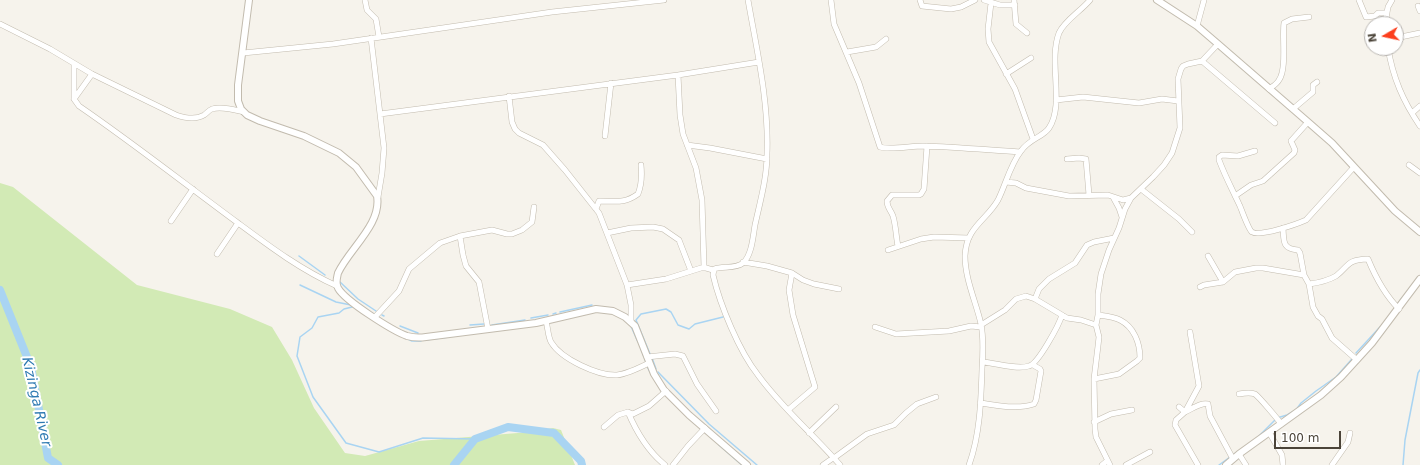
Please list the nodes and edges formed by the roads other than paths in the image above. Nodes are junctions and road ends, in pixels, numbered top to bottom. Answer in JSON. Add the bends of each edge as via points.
{"nodes":[{"id":1,"x":249,"y":0,"type":"edge"},
{"id":2,"x":365,"y":0,"type":"edge"},
{"id":3,"x":664,"y":0,"type":"edge"},
{"id":4,"x":748,"y":0,"type":"edge"},
{"id":5,"x":831,"y":0,"type":"edge"},
{"id":6,"x":920,"y":0,"type":"edge"},
{"id":7,"x":975,"y":0,"type":"edge"},
{"id":8,"x":984,"y":0,"type":"edge"},
{"id":9,"x":1090,"y":0,"type":"edge"},
{"id":10,"x":1158,"y":0,"type":"edge"},
{"id":11,"x":1204,"y":0,"type":"edge"},
{"id":12,"x":1359,"y":0,"type":"edge"},
{"id":13,"x":1392,"y":0,"type":"edge"},
{"id":14,"x":650,"y":1,"type":"edge"},
{"id":15,"x":1014,"y":2,"type":"edge"},
{"id":16,"x":992,"y":3,"type":"junction"},
{"id":17,"x":1386,"y":14,"type":"joint"},
{"id":18,"x":1309,"y":17,"type":"dead end"},
{"id":19,"x":0,"y":24,"type":"edge"},
{"id":20,"x":1197,"y":26,"type":"junction"},
{"id":21,"x":1027,"y":33,"type":"dead end"},
{"id":22,"x":1420,"y":33,"type":"edge"},
{"id":23,"x":1404,"y":36,"type":"edge"},
{"id":24,"x":379,"y":37,"type":"junction"},
{"id":25,"x":371,"y":38,"type":"junction"},
{"id":26,"x":886,"y":38,"type":"dead end"},
{"id":27,"x":1218,"y":44,"type":"junction"},
{"id":28,"x":847,"y":52,"type":"junction"},
{"id":29,"x":243,"y":53,"type":"junction"},
{"id":30,"x":1390,"y":56,"type":"edge"},
{"id":31,"x":1031,"y":58,"type":"dead end"},
{"id":32,"x":1202,"y":61,"type":"junction"},
{"id":33,"x":759,"y":62,"type":"junction"},
{"id":34,"x":74,"y":64,"type":"junction"},
{"id":35,"x":92,"y":74,"type":"junction"},
{"id":36,"x":1006,"y":74,"type":"junction"},
{"id":37,"x":678,"y":75,"type":"junction"},
{"id":38,"x":1317,"y":82,"type":"dead end"},
{"id":39,"x":611,"y":83,"type":"junction"},
{"id":40,"x":1269,"y":88,"type":"junction"},
{"id":41,"x":509,"y":96,"type":"junction"},
{"id":42,"x":74,"y":99,"type":"junction"},
{"id":43,"x":1056,"y":100,"type":"junction"},
{"id":44,"x":1178,"y":101,"type":"junction"},
{"id":45,"x":1420,"y":106,"type":"edge"},
{"id":46,"x":1293,"y":109,"type":"junction"},
{"id":47,"x":244,"y":112,"type":"junction"},
{"id":48,"x":1412,"y":113,"type":"junction"},
{"id":49,"x":380,"y":114,"type":"junction"},
{"id":50,"x":1308,"y":122,"type":"junction"},
{"id":51,"x":1275,"y":123,"type":"dead end"},
{"id":52,"x":1420,"y":126,"type":"edge"},
{"id":53,"x":605,"y":136,"type":"dead end"},
{"id":54,"x":1033,"y":139,"type":"junction"},
{"id":55,"x":687,"y":145,"type":"junction"},
{"id":56,"x":926,"y":146,"type":"junction"},
{"id":57,"x":1255,"y":151,"type":"dead end"},
{"id":58,"x":1020,"y":152,"type":"junction"},
{"id":59,"x":767,"y":159,"type":"junction"},
{"id":60,"x":1067,"y":159,"type":"dead end"},
{"id":61,"x":641,"y":165,"type":"dead end"},
{"id":62,"x":1409,"y":165,"type":"dead end"},
{"id":63,"x":1354,"y":167,"type":"junction"},
{"id":64,"x":1420,"y":173,"type":"edge"},
{"id":65,"x":1006,"y":182,"type":"junction"},
{"id":66,"x":193,"y":189,"type":"junction"},
{"id":67,"x":1141,"y":189,"type":"junction"},
{"id":68,"x":1089,"y":195,"type":"junction"},
{"id":69,"x":1113,"y":196,"type":"junction"},
{"id":70,"x":1235,"y":196,"type":"junction"},
{"id":71,"x":378,"y":197,"type":"junction"},
{"id":72,"x":1131,"y":198,"type":"junction"},
{"id":73,"x":534,"y":207,"type":"dead end"},
{"id":74,"x":596,"y":209,"type":"junction"},
{"id":75,"x":1122,"y":218,"type":"junction"},
{"id":76,"x":171,"y":221,"type":"dead end"},
{"id":77,"x":238,"y":223,"type":"junction"},
{"id":78,"x":1283,"y":228,"type":"junction"},
{"id":79,"x":1192,"y":232,"type":"dead end"},
{"id":80,"x":1420,"y":232,"type":"edge"},
{"id":81,"x":607,"y":233,"type":"junction"},
{"id":82,"x":460,"y":236,"type":"junction"},
{"id":83,"x":969,"y":238,"type":"junction"},
{"id":84,"x":1114,"y":238,"type":"junction"},
{"id":85,"x":898,"y":246,"type":"junction"},
{"id":86,"x":888,"y":250,"type":"dead end"},
{"id":87,"x":217,"y":254,"type":"dead end"},
{"id":88,"x":1208,"y":256,"type":"dead end"},
{"id":89,"x":744,"y":262,"type":"junction"},
{"id":90,"x":704,"y":268,"type":"junction"},
{"id":91,"x":713,"y":270,"type":"junction"},
{"id":92,"x":691,"y":271,"type":"junction"},
{"id":93,"x":792,"y":273,"type":"junction"},
{"id":94,"x":1304,"y":275,"type":"junction"},
{"id":95,"x":1420,"y":279,"type":"edge"},
{"id":96,"x":1223,"y":282,"type":"junction"},
{"id":97,"x":1308,"y":284,"type":"junction"},
{"id":98,"x":628,"y":285,"type":"junction"},
{"id":99,"x":337,"y":286,"type":"junction"},
{"id":100,"x":1200,"y":287,"type":"dead end"},
{"id":101,"x":839,"y":288,"type":"dead end"},
{"id":102,"x":1035,"y":299,"type":"junction"},
{"id":103,"x":1399,"y":309,"type":"junction"},
{"id":104,"x":1062,"y":315,"type":"junction"},
{"id":105,"x":1098,"y":315,"type":"junction"},
{"id":106,"x":375,"y":317,"type":"junction"},
{"id":107,"x":546,"y":321,"type":"junction"},
{"id":108,"x":631,"y":322,"type":"junction"},
{"id":109,"x":1096,"y":325,"type":"junction"},
{"id":110,"x":981,"y":326,"type":"junction"},
{"id":111,"x":875,"y":328,"type":"dead end"},
{"id":112,"x":488,"y":329,"type":"junction"},
{"id":113,"x":1190,"y":332,"type":"dead end"},
{"id":114,"x":647,"y":357,"type":"junction"},
{"id":115,"x":1357,"y":360,"type":"junction"},
{"id":116,"x":983,"y":362,"type":"junction"},
{"id":117,"x":649,"y":363,"type":"junction"},
{"id":118,"x":1033,"y":365,"type":"junction"},
{"id":119,"x":1094,"y":379,"type":"junction"},
{"id":120,"x":666,"y":391,"type":"junction"},
{"id":121,"x":1239,"y":394,"type":"dead end"},
{"id":122,"x":936,"y":397,"type":"dead end"},
{"id":123,"x":980,"y":403,"type":"junction"},
{"id":124,"x":836,"y":407,"type":"dead end"},
{"id":125,"x":1179,"y":407,"type":"dead end"},
{"id":126,"x":788,"y":410,"type":"junction"},
{"id":127,"x":1132,"y":410,"type":"dead end"},
{"id":128,"x":716,"y":411,"type":"dead end"},
{"id":129,"x":628,"y":412,"type":"junction"},
{"id":130,"x":1185,"y":412,"type":"junction"},
{"id":131,"x":1094,"y":422,"type":"junction"},
{"id":132,"x":1281,"y":424,"type":"junction"},
{"id":133,"x":604,"y":427,"type":"dead end"},
{"id":134,"x":705,"y":428,"type":"junction"},
{"id":135,"x":1269,"y":432,"type":"junction"},
{"id":136,"x":809,"y":433,"type":"junction"},
{"id":137,"x":1350,"y":433,"type":"dead end"},
{"id":138,"x":1150,"y":452,"type":"dead end"},
{"id":139,"x":1239,"y":454,"type":"junction"},
{"id":140,"x":833,"y":458,"type":"junction"},
{"id":141,"x":1233,"y":459,"type":"junction"},
{"id":142,"x":1108,"y":463,"type":"edge"},
{"id":143,"x":665,"y":465,"type":"edge"},
{"id":144,"x":673,"y":465,"type":"edge"},
{"id":145,"x":747,"y":465,"type":"edge"},
{"id":146,"x":823,"y":465,"type":"edge"},
{"id":147,"x":840,"y":465,"type":"edge"},
{"id":148,"x":969,"y":465,"type":"edge"},
{"id":149,"x":1102,"y":465,"type":"edge"},
{"id":150,"x":1126,"y":465,"type":"edge"},
{"id":151,"x":1198,"y":465,"type":"edge"},
{"id":152,"x":1226,"y":465,"type":"edge"},
{"id":153,"x":1246,"y":465,"type":"edge"},
{"id":154,"x":1283,"y":465,"type":"edge"},
{"id":155,"x":1332,"y":465,"type":"edge"}],
"edges":[{"from":1,"to":29,"type":"street"},
{"from":2,"to":24,"type":"street","via":[[368,12],[375,16]]},
{"from":3,"to":14,"type":"street"},
{"from":4,"to":33,"type":"street"},
{"from":5,"to":28,"type":"street","via":[[834,24]]},
{"from":6,"to":7,"type":"street","via":[[922,6],[951,9],[961,8]]},
{"from":8,"to":16,"type":"street"},
{"from":9,"to":43,"type":"street","via":[[1060,33],[1054,54]]},
{"from":10,"to":20,"type":"street"},
{"from":11,"to":20,"type":"street"},
{"from":12,"to":17,"type":"street","via":[[1366,17],[1378,13]]},
{"from":13,"to":17,"type":"street"},
{"from":14,"to":24,"type":"street","via":[[552,12]]},
{"from":15,"to":16,"type":"street"},
{"from":15,"to":21,"type":"street","via":[[1016,24]]},
{"from":16,"to":36,"type":"street","via":[[988,35]]},
{"from":18,"to":40,"type":"street","via":[[1292,19],[1284,23],[1281,75],[1278,82]]},
{"from":19,"to":34,"type":"street"},
{"from":20,"to":27,"type":"street"},
{"from":22,"to":23,"type":"street"},
{"from":24,"to":25,"type":"street"},
{"from":25,"to":29,"type":"street"},
{"from":25,"to":49,"type":"street"},
{"from":26,"to":28,"type":"street","via":[[876,47]]},
{"from":27,"to":32,"type":"street"},
{"from":27,"to":40,"type":"street"},
{"from":28,"to":56,"type":"street","via":[[880,147]]},
{"from":29,"to":47,"type":"street","via":[[238,94]]},
{"from":30,"to":48,"type":"street","via":[[1397,84]]},
{"from":31,"to":36,"type":"street"},
{"from":32,"to":44,"type":"street","via":[[1188,64],[1181,69],[1178,79]]},
{"from":32,"to":51,"type":"street"},
{"from":33,"to":37,"type":"street"},
{"from":33,"to":59,"type":"street","via":[[767,122]]},
{"from":34,"to":35,"type":"street"},
{"from":34,"to":42,"type":"street"},
{"from":35,"to":42,"type":"street"},
{"from":35,"to":47,"type":"street","via":[[183,117],[194,118],[218,108]]},
{"from":36,"to":54,"type":"street"},
{"from":37,"to":39,"type":"street"},
{"from":37,"to":55,"type":"street","via":[[681,123]]},
{"from":38,"to":46,"type":"street","via":[[1313,85],[1313,92]]},
{"from":39,"to":41,"type":"street"},
{"from":39,"to":53,"type":"street"},
{"from":40,"to":46,"type":"street"},
{"from":41,"to":49,"type":"street"},
{"from":41,"to":74,"type":"street","via":[[515,129],[543,144]]},
{"from":42,"to":66,"type":"street","via":[[79,106]]},
{"from":43,"to":44,"type":"street","via":[[1083,97],[1139,103],[1162,99]]},
{"from":43,"to":54,"type":"street","via":[[1049,127]]},
{"from":44,"to":67,"type":"street","via":[[1180,128],[1172,153]]},
{"from":45,"to":48,"type":"street"},
{"from":46,"to":50,"type":"street"},
{"from":47,"to":71,"type":"street","via":[[260,122],[304,136],[339,153],[357,169]]},
{"from":48,"to":52,"type":"street"},
{"from":49,"to":71,"type":"street","via":[[384,160]]},
{"from":50,"to":63,"type":"street"},
{"from":50,"to":70,"type":"street","via":[[1291,141],[1294,153],[1263,181],[1251,185]]},
{"from":54,"to":58,"type":"street"},
{"from":55,"to":59,"type":"street"},
{"from":55,"to":90,"type":"street","via":[[696,168],[702,200]]},
{"from":56,"to":58,"type":"street"},
{"from":56,"to":85,"type":"street","via":[[922,193],[892,195],[887,201]]},
{"from":57,"to":70,"type":"street","via":[[1238,156],[1219,157],[1218,160]]},
{"from":58,"to":65,"type":"street"},
{"from":59,"to":89,"type":"street","via":[[762,196],[749,252]]},
{"from":60,"to":68,"type":"street","via":[[1086,159]]},
{"from":61,"to":74,"type":"street","via":[[638,194],[624,201],[599,201]]},
{"from":62,"to":64,"type":"street"},
{"from":63,"to":78,"type":"street","via":[[1306,220]]},
{"from":63,"to":80,"type":"street","via":[[1395,211]]},
{"from":65,"to":68,"type":"street","via":[[1069,196]]},
{"from":65,"to":83,"type":"street","via":[[997,201]]},
{"from":66,"to":76,"type":"street"},
{"from":66,"to":77,"type":"street"},
{"from":67,"to":72,"type":"street"},
{"from":67,"to":79,"type":"street"},
{"from":68,"to":69,"type":"street"},
{"from":69,"to":72,"type":"street","via":[[1123,200]]},
{"from":69,"to":75,"type":"street"},
{"from":70,"to":78,"type":"street","via":[[1252,232],[1262,233]]},
{"from":71,"to":99,"type":"street","via":[[373,222],[341,268]]},
{"from":72,"to":75,"type":"street"},
{"from":73,"to":82,"type":"street","via":[[532,222],[517,232],[507,234],[492,230]]},
{"from":74,"to":81,"type":"street"},
{"from":75,"to":84,"type":"street"},
{"from":77,"to":87,"type":"street"},
{"from":77,"to":99,"type":"street","via":[[310,273]]},
{"from":78,"to":94,"type":"street","via":[[1286,247],[1300,253]]},
{"from":81,"to":92,"type":"street","via":[[631,228],[663,229],[679,240]]},
{"from":81,"to":98,"type":"street"},
{"from":82,"to":106,"type":"street","via":[[440,243],[416,262],[409,269],[399,291]]},
{"from":82,"to":112,"type":"street","via":[[466,266],[479,282]]},
{"from":83,"to":85,"type":"street","via":[[938,236]]},
{"from":83,"to":110,"type":"street","via":[[963,257]]},
{"from":84,"to":102,"type":"street","via":[[1087,245],[1075,263],[1049,279],[1039,289]]},
{"from":84,"to":105,"type":"street","via":[[1101,274]]},
{"from":85,"to":86,"type":"street"},
{"from":88,"to":96,"type":"street"},
{"from":89,"to":91,"type":"street","via":[[737,266]]},
{"from":89,"to":93,"type":"street"},
{"from":90,"to":91,"type":"street"},
{"from":90,"to":92,"type":"street"},
{"from":91,"to":126,"type":"street","via":[[726,314],[743,351],[759,377]]},
{"from":92,"to":98,"type":"street","via":[[666,279]]},
{"from":93,"to":101,"type":"street","via":[[814,284]]},
{"from":93,"to":126,"type":"street","via":[[788,290],[814,387]]},
{"from":94,"to":96,"type":"street","via":[[1256,268],[1235,272]]},
{"from":94,"to":97,"type":"street"},
{"from":95,"to":103,"type":"street"},
{"from":96,"to":100,"type":"street"},
{"from":97,"to":103,"type":"street","via":[[1335,276],[1350,262],[1368,259],[1380,284]]},
{"from":97,"to":115,"type":"street","via":[[1313,306],[1332,338]]},
{"from":98,"to":108,"type":"street"},
{"from":99,"to":106,"type":"street","via":[[347,297]]},
{"from":102,"to":104,"type":"street"},
{"from":102,"to":110,"type":"street","via":[[1026,296],[1019,298]]},
{"from":103,"to":115,"type":"street"},
{"from":104,"to":109,"type":"street"},
{"from":104,"to":118,"type":"street","via":[[1050,340]]},
{"from":105,"to":109,"type":"street"},
{"from":105,"to":119,"type":"street","via":[[1121,321],[1133,331],[1137,338],[1140,358],[1119,374]]},
{"from":106,"to":112,"type":"street","via":[[403,334],[414,337]]},
{"from":107,"to":108,"type":"street","via":[[602,309],[620,314]]},
{"from":107,"to":112,"type":"street"},
{"from":107,"to":117,"type":"street","via":[[550,342],[554,346],[567,358],[597,372],[608,375],[620,374]]},
{"from":108,"to":114,"type":"street","via":[[637,329]]},
{"from":109,"to":119,"type":"street","via":[[1099,342]]},
{"from":110,"to":111,"type":"street","via":[[896,334]]},
{"from":110,"to":116,"type":"street"},
{"from":113,"to":130,"type":"street","via":[[1199,386]]},
{"from":114,"to":117,"type":"street"},
{"from":114,"to":128,"type":"street","via":[[676,354],[684,356],[697,384]]},
{"from":115,"to":132,"type":"street","via":[[1321,395]]},
{"from":116,"to":118,"type":"street","via":[[1016,367]]},
{"from":116,"to":123,"type":"street"},
{"from":117,"to":120,"type":"street","via":[[658,382]]},
{"from":118,"to":123,"type":"street","via":[[1041,372],[1034,404],[998,406]]},
{"from":119,"to":131,"type":"street"},
{"from":120,"to":129,"type":"street","via":[[649,406],[633,414]]},
{"from":120,"to":134,"type":"street"},
{"from":121,"to":132,"type":"street","via":[[1256,395]]},
{"from":122,"to":140,"type":"street","via":[[917,404],[894,425],[867,434]]},
{"from":123,"to":148,"type":"street","via":[[976,438]]},
{"from":124,"to":136,"type":"street"},
{"from":125,"to":130,"type":"street"},
{"from":126,"to":136,"type":"street"},
{"from":127,"to":131,"type":"street","via":[[1111,414]]},
{"from":129,"to":133,"type":"street","via":[[618,415]]},
{"from":129,"to":143,"type":"street","via":[[646,443]]},
{"from":130,"to":141,"type":"street","via":[[1204,403],[1208,404],[1210,416]]},
{"from":130,"to":151,"type":"street","via":[[1176,420],[1175,425]]},
{"from":131,"to":142,"type":"street","via":[[1096,437]]},
{"from":132,"to":135,"type":"street"},
{"from":134,"to":144,"type":"street"},
{"from":134,"to":145,"type":"street"},
{"from":135,"to":139,"type":"street"},
{"from":135,"to":154,"type":"street","via":[[1282,455]]},
{"from":136,"to":140,"type":"street"},
{"from":137,"to":155,"type":"street","via":[[1348,442]]},
{"from":138,"to":150,"type":"street"},
{"from":139,"to":141,"type":"street"},
{"from":139,"to":153,"type":"street"},
{"from":140,"to":146,"type":"street"},
{"from":140,"to":147,"type":"street"},
{"from":141,"to":152,"type":"street"},
{"from":142,"to":149,"type":"street"}]}
